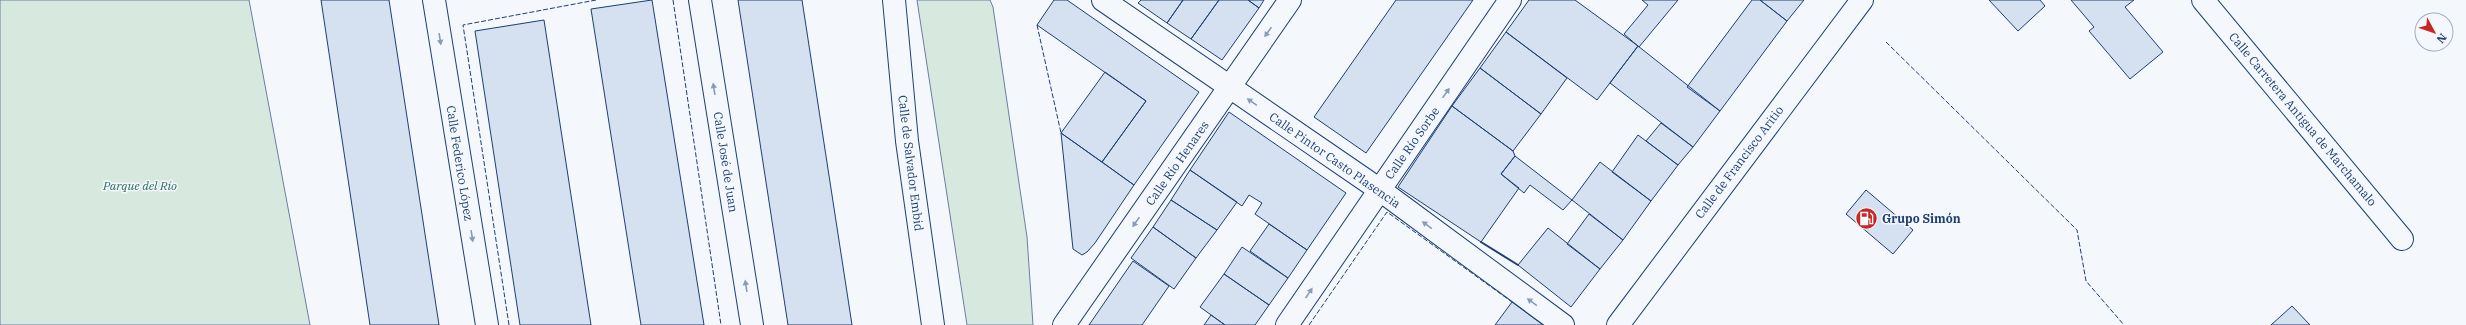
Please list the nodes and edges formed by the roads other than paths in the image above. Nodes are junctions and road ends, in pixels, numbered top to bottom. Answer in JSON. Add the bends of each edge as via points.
{"nodes":[{"id":1,"x":434,"y":0,"type":"edge"},
{"id":2,"x":700,"y":0,"type":"edge"},
{"id":3,"x":894,"y":0,"type":"edge"},
{"id":4,"x":1103,"y":0,"type":"edge"},
{"id":5,"x":1290,"y":0,"type":"edge"},
{"id":6,"x":1510,"y":0,"type":"edge"},
{"id":7,"x":1862,"y":0,"type":"edge"},
{"id":8,"x":2203,"y":0,"type":"edge"},
{"id":9,"x":1230,"y":87,"type":"junction"},
{"id":10,"x":1380,"y":190,"type":"junction"},
{"id":11,"x":2402,"y":239,"type":"dead end"},
{"id":12,"x":487,"y":325,"type":"edge"},
{"id":13,"x":752,"y":325,"type":"edge"},
{"id":14,"x":933,"y":325,"type":"edge"},
{"id":15,"x":1064,"y":325,"type":"edge"},
{"id":16,"x":1287,"y":325,"type":"edge"},
{"id":17,"x":1563,"y":325,"type":"edge"},
{"id":18,"x":1618,"y":325,"type":"edge"}],
"edges":[{"from":1,"to":12,"type":"street","name":"Calle Federico López","one_way":true},
{"from":13,"to":2,"type":"street","name":"Calle José de Juan","one_way":true},
{"from":3,"to":14,"type":"street","name":"Calle de Salvador Embid","via":[[907,141]]},
{"from":4,"to":9,"type":"street","name":"Calle Pintor Casto Plasencia"},
{"from":5,"to":9,"type":"street","name":"Calle Río Henares","one_way":true},
{"from":10,"to":6,"type":"street","name":"Calle Río Sorbe","one_way":true},
{"from":7,"to":18,"type":"street","name":"Calle de Francisco Aritio"},
{"from":8,"to":11,"type":"street","name":"Calle Carretera Antigua de Marchamalo"},
{"from":10,"to":9,"type":"street","name":"Calle Pintor Casto Plasencia","one_way":true},
{"from":9,"to":15,"type":"street","name":"Calle Río Henares","one_way":true},
{"from":16,"to":10,"type":"street","name":"Calle Río Sorbe","one_way":true},
{"from":17,"to":10,"type":"street","name":"Calle Pintor Casto Plasencia","one_way":true}]}
